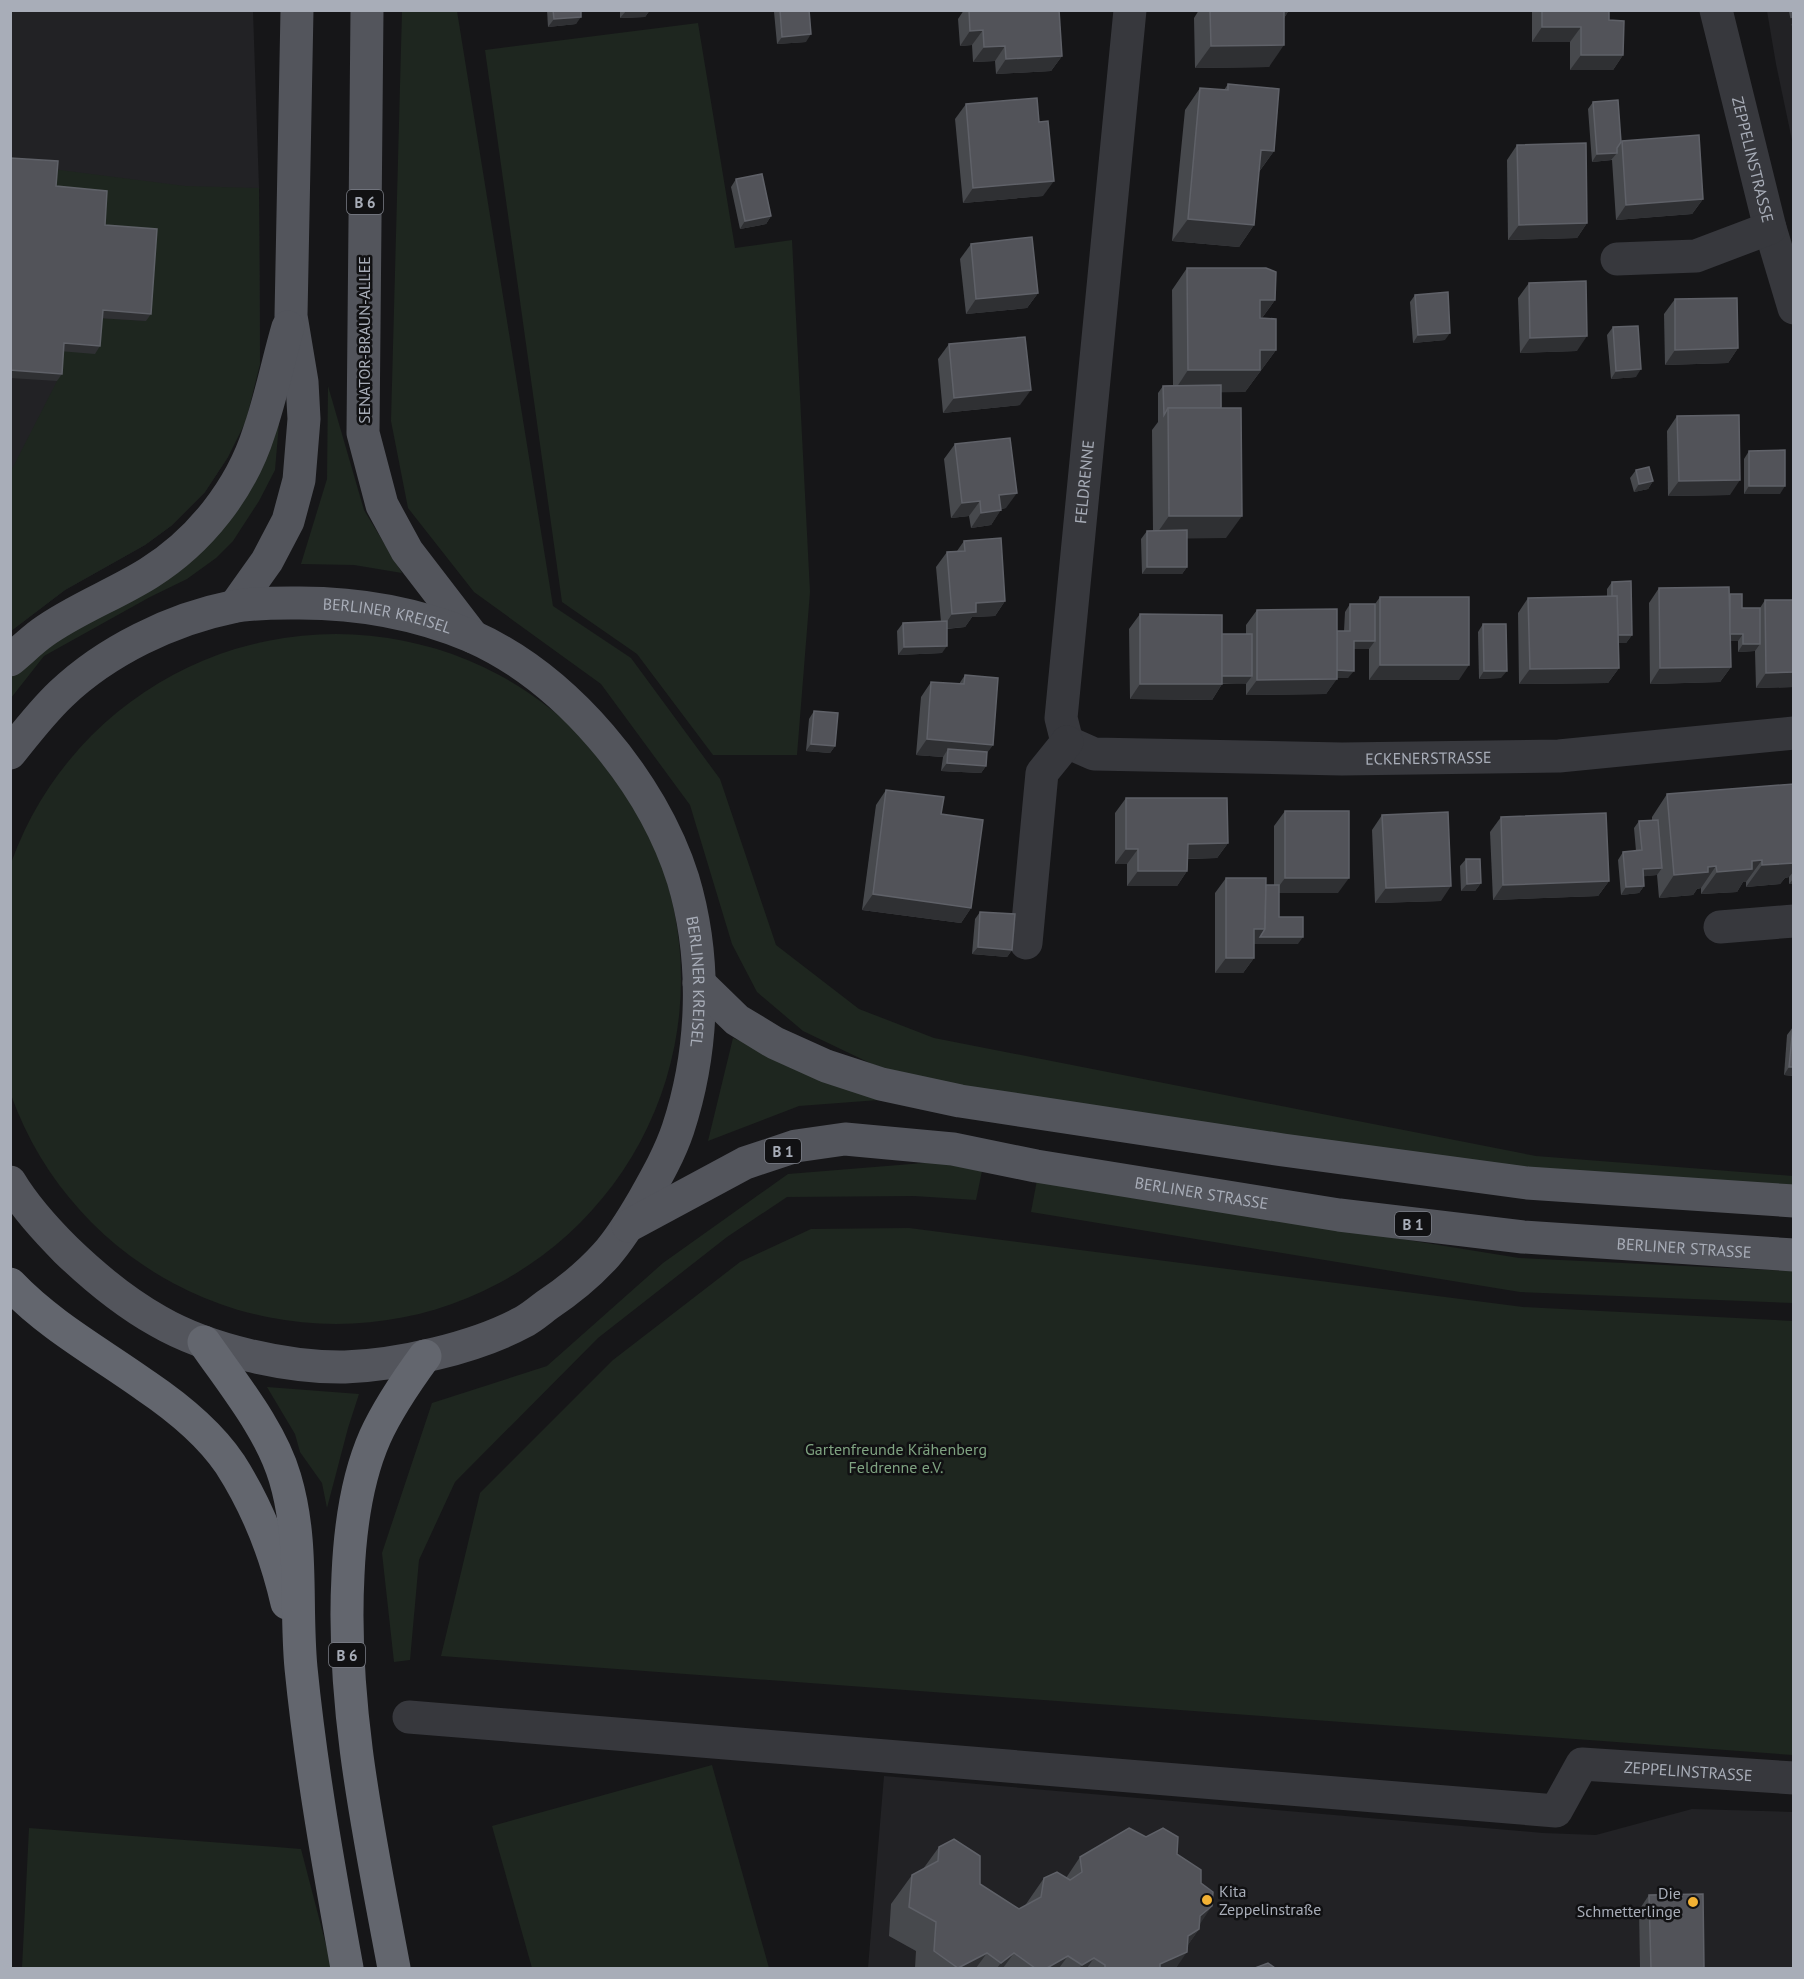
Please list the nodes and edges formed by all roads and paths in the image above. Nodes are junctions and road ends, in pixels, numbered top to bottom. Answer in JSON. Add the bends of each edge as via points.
{"nodes":[{"id":1,"x":297,"y":10,"type":"edge"},
{"id":2,"x":367,"y":10,"type":"edge"},
{"id":3,"x":1130,"y":10,"type":"edge"},
{"id":4,"x":1716,"y":10,"type":"edge"},
{"id":5,"x":1770,"y":228,"type":"junction"},
{"id":6,"x":1617,"y":259,"type":"dead end"},
{"id":7,"x":1794,"y":308,"type":"edge"},
{"id":8,"x":291,"y":316,"type":"junction"},
{"id":9,"x":235,"y":606,"type":"junction"},
{"id":10,"x":473,"y":637,"type":"junction"},
{"id":11,"x":10,"y":660,"type":"edge"},
{"id":12,"x":1794,"y":733,"type":"edge"},
{"id":13,"x":1067,"y":742,"type":"junction"},
{"id":14,"x":10,"y":753,"type":"edge"},
{"id":15,"x":1794,"y":921,"type":"edge"},
{"id":16,"x":1720,"y":927,"type":"dead end"},
{"id":17,"x":1026,"y":943,"type":"dead end"},
{"id":18,"x":699,"y":983,"type":"junction"},
{"id":19,"x":10,"y":1182,"type":"edge"},
{"id":20,"x":1794,"y":1201,"type":"edge"},
{"id":21,"x":628,"y":1226,"type":"junction"},
{"id":22,"x":1794,"y":1255,"type":"edge"},
{"id":23,"x":10,"y":1284,"type":"edge"},
{"id":24,"x":204,"y":1342,"type":"junction"},
{"id":25,"x":425,"y":1356,"type":"junction"},
{"id":26,"x":301,"y":1664,"type":"junction"},
{"id":27,"x":409,"y":1717,"type":"dead end"},
{"id":28,"x":1794,"y":1778,"type":"edge"},
{"id":29,"x":347,"y":1968,"type":"edge"},
{"id":30,"x":394,"y":1968,"type":"edge"}],
"edges":[{"from":1,"to":8,"type":"main road"},
{"from":2,"to":10,"type":"main road","name":"SENATOR-BRAUN-ALLEE","number":"B 6","via":[[363,433],[382,505],[392,524],[407,551]]},
{"from":3,"to":13,"type":"street","name":"FELDRENNE","via":[[1061,718]]},
{"from":4,"to":5,"type":"street","name":"ZEPPELINSTRASSE"},
{"from":5,"to":6,"type":"street","via":[[1696,256]]},
{"from":5,"to":7,"type":"street","name":"ZEPPELINSTRASSE"},
{"from":8,"to":9,"type":"main road","via":[[304,419],[299,480],[288,521],[267,561]]},
{"from":8,"to":11,"type":"main road","via":[[260,432],[246,466],[206,524],[150,573],[42,633]]},
{"from":9,"to":10,"type":"main road","name":"BERLINER KREISEL","via":[[326,602],[375,608],[424,619]]},
{"from":9,"to":14,"type":"main road","name":"BERLINER KREISEL","via":[[152,633],[90,670],[55,700]]},
{"from":10,"to":18,"type":"main road","name":"BERLINER KREISEL","via":[[520,664],[563,698],[603,737],[634,779],[662,828],[682,878],[693,920]]},
{"from":12,"to":13,"type":"street","name":"ECKENERSTRASSE","via":[[1559,756],[1342,759],[1094,754]]},
{"from":13,"to":17,"type":"street","via":[[1042,773]]},
{"from":15,"to":16,"type":"street"},
{"from":18,"to":20,"type":"main road","via":[[737,1020],[775,1043],[826,1066],[881,1084],[960,1101],[1527,1183]]},
{"from":18,"to":21,"type":"main road","name":"BERLINER KREISEL","via":[[698,1039],[677,1131],[658,1175]]},
{"from":19,"to":24,"type":"main road","name":"BERLINER KREISEL","via":[[46,1230],[119,1297],[161,1323]]},
{"from":21,"to":22,"type":"main road","name":"BERLINER STRASSE","number":"B 1","via":[[745,1162],[796,1146],[845,1139],[953,1149],[1339,1215],[1523,1237]]},
{"from":21,"to":25,"type":"main road","name":"BERLINER KREISEL","via":[[568,1291],[523,1322]]},
{"from":23,"to":26,"type":"highway","via":[[51,1322],[173,1405],[229,1462],[268,1539],[283,1583]]},
{"from":24,"to":25,"type":"main road","name":"BERLINER KREISEL","via":[[265,1359],[320,1367],[377,1366]]},
{"from":24,"to":26,"type":"highway","via":[[268,1436],[285,1477],[294,1515],[299,1572]]},
{"from":25,"to":30,"type":"highway","number":"B 6","via":[[400,1390],[375,1437],[365,1466],[355,1506],[346,1605],[354,1734]]},
{"from":26,"to":29,"type":"highway","via":[[308,1737]]},
{"from":27,"to":28,"type":"street","name":"ZEPPELINSTRASSE","via":[[1556,1811],[1582,1764]]}]}
